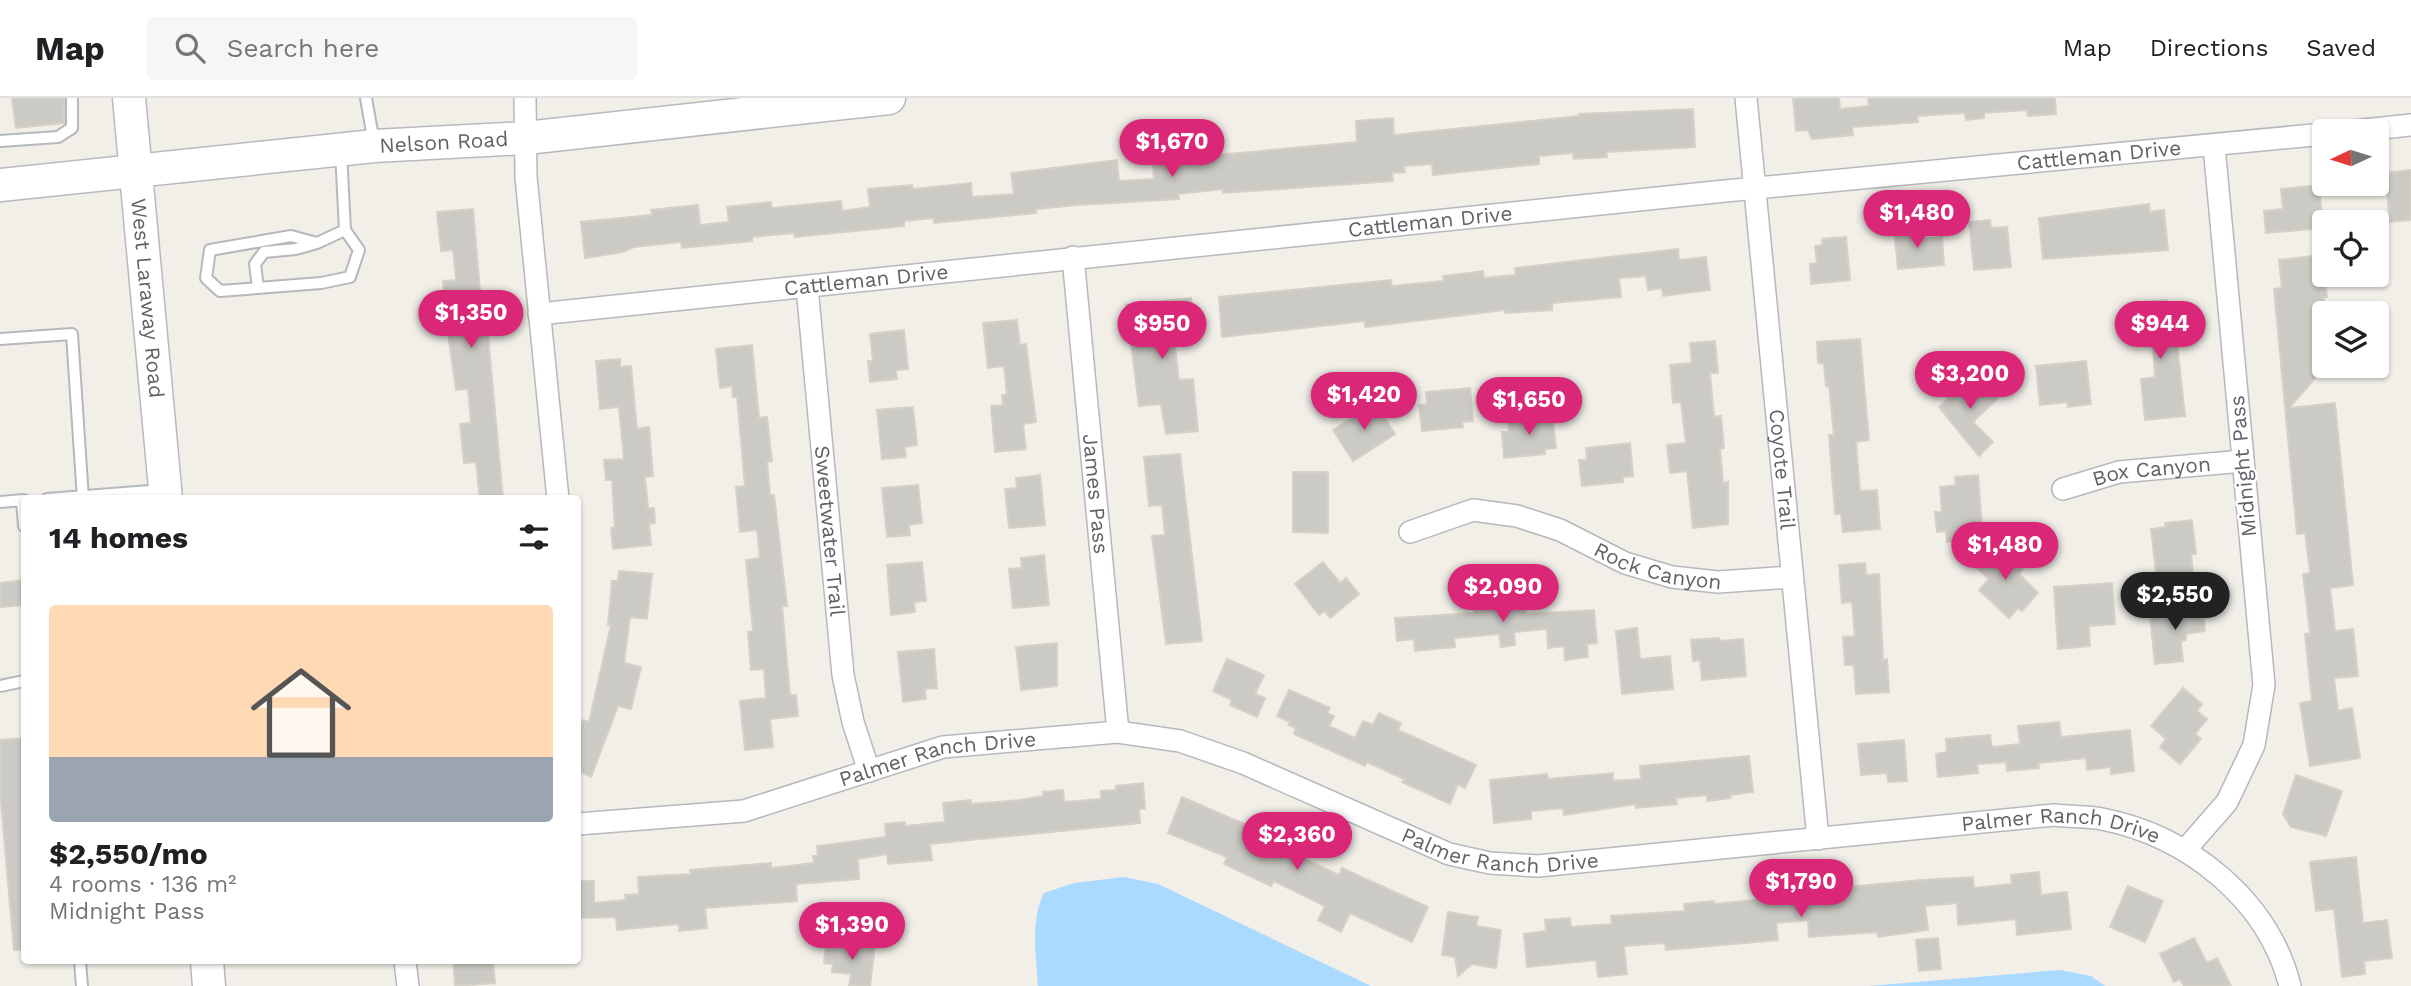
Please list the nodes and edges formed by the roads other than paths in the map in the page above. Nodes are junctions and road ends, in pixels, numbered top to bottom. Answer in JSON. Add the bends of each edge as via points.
{"nodes":[{"id":1,"x":72,"y":98,"type":"edge"},
{"id":2,"x":130,"y":98,"type":"edge"},
{"id":3,"x":366,"y":98,"type":"edge"},
{"id":4,"x":525,"y":98,"type":"edge"},
{"id":5,"x":889,"y":98,"type":"edge"},
{"id":6,"x":1746,"y":98,"type":"edge"},
{"id":7,"x":2411,"y":125,"type":"edge"},
{"id":8,"x":2389,"y":127,"type":"edge"},
{"id":9,"x":2312,"y":135,"type":"edge"},
{"id":10,"x":526,"y":138,"type":"junction"},
{"id":11,"x":0,"y":141,"type":"edge"},
{"id":12,"x":374,"y":146,"type":"junction"},
{"id":13,"x":2214,"y":146,"type":"junction"},
{"id":14,"x":341,"y":150,"type":"junction"},
{"id":15,"x":136,"y":171,"type":"junction"},
{"id":16,"x":0,"y":186,"type":"edge"},
{"id":17,"x":1755,"y":187,"type":"junction"},
{"id":18,"x":345,"y":230,"type":"junction"},
{"id":19,"x":317,"y":243,"type":"junction"},
{"id":20,"x":1073,"y":257,"type":"junction"},
{"id":21,"x":258,"y":288,"type":"junction"},
{"id":22,"x":807,"y":288,"type":"junction"},
{"id":23,"x":539,"y":314,"type":"junction"},
{"id":24,"x":0,"y":339,"type":"edge"},
{"id":25,"x":2243,"y":460,"type":"junction"},
{"id":26,"x":2063,"y":489,"type":"dead end"},
{"id":27,"x":165,"y":494,"type":"edge"},
{"id":28,"x":83,"y":495,"type":"edge"},
{"id":29,"x":138,"y":495,"type":"edge"},
{"id":30,"x":558,"y":495,"type":"edge"},
{"id":31,"x":21,"y":501,"type":"edge"},
{"id":32,"x":0,"y":502,"type":"edge"},
{"id":33,"x":1410,"y":531,"type":"dead end"},
{"id":34,"x":1792,"y":577,"type":"junction"},
{"id":35,"x":21,"y":682,"type":"edge"},
{"id":36,"x":0,"y":686,"type":"edge"},
{"id":37,"x":1118,"y":732,"type":"junction"},
{"id":38,"x":869,"y":771,"type":"junction"},
{"id":39,"x":581,"y":824,"type":"edge"},
{"id":40,"x":1818,"y":839,"type":"junction"},
{"id":41,"x":2186,"y":849,"type":"junction"},
{"id":42,"x":80,"y":964,"type":"edge"},
{"id":43,"x":207,"y":964,"type":"edge"},
{"id":44,"x":405,"y":964,"type":"edge"},
{"id":45,"x":82,"y":986,"type":"edge"},
{"id":46,"x":209,"y":986,"type":"edge"},
{"id":47,"x":408,"y":986,"type":"edge"},
{"id":48,"x":2290,"y":986,"type":"edge"}],
"edges":[{"from":1,"to":11,"type":"lane","via":[[72,128],[65,133]]},
{"from":2,"to":15,"type":"street","name":"West Laraway Road"},
{"from":3,"to":12,"type":"lane"},
{"from":4,"to":10,"type":"street"},
{"from":5,"to":10,"type":"street","name":"Nelson Road"},
{"from":6,"to":17,"type":"street","name":"Coyote Trail"},
{"from":7,"to":8,"type":"street"},
{"from":9,"to":13,"type":"street","name":"Cattleman Drive"},
{"from":10,"to":12,"type":"street","name":"Nelson Road"},
{"from":10,"to":23,"type":"street"},
{"from":12,"to":14,"type":"street","name":"Nelson Road"},
{"from":13,"to":17,"type":"street","name":"Cattleman Drive"},
{"from":13,"to":25,"type":"street","name":"Midnight Pass"},
{"from":14,"to":15,"type":"street","name":"Nelson Road"},
{"from":14,"to":18,"type":"lane"},
{"from":15,"to":16,"type":"street","name":"Nelson Road"},
{"from":15,"to":27,"type":"street","name":"West Laraway Road"},
{"from":17,"to":20,"type":"street","name":"Cattleman Drive"},
{"from":17,"to":34,"type":"street","name":"Coyote Trail"},
{"from":18,"to":19,"type":"lane"},
{"from":18,"to":21,"type":"lane","via":[[359,250],[350,277]]},
{"from":19,"to":21,"type":"lane","via":[[264,252],[255,264]]},
{"from":19,"to":21,"type":"lane","via":[[291,236],[210,250],[206,278],[220,291]]},
{"from":20,"to":22,"type":"street","name":"Cattleman Drive"},
{"from":20,"to":37,"type":"street","name":"James Pass"},
{"from":22,"to":23,"type":"street","name":"Cattleman Drive"},
{"from":22,"to":38,"type":"street","name":"Sweetwater Trail","via":[[844,675]]},
{"from":23,"to":30,"type":"street"},
{"from":24,"to":28,"type":"lane","via":[[72,334]]},
{"from":25,"to":26,"type":"street","name":"Box Canyon","via":[[2119,472]]},
{"from":25,"to":41,"type":"street","name":"Midnight Pass","via":[[2262,697],[2254,745],[2227,802]]},
{"from":27,"to":29,"type":"lane"},
{"from":31,"to":32,"type":"lane"},
{"from":33,"to":34,"type":"street","name":"Rock Canyon","via":[[1473,510],[1560,530],[1625,563],[1672,577],[1718,582]]},
{"from":34,"to":40,"type":"street","name":"Coyote Trail"},
{"from":35,"to":36,"type":"lane"},
{"from":37,"to":38,"type":"street","name":"Palmer Ranch Drive","via":[[943,747]]},
{"from":37,"to":40,"type":"street","name":"Palmer Ranch Drive","via":[[1180,741],[1243,763],[1450,854],[1490,863],[1538,866]]},
{"from":38,"to":39,"type":"street","name":"Palmer Ranch Drive","via":[[744,811]]},
{"from":40,"to":41,"type":"street","name":"Palmer Ranch Drive","via":[[2054,815],[2102,819]]},
{"from":41,"to":48,"type":"street","name":"Palmer Ranch Drive","via":[[2227,882],[2255,913],[2284,964]]},
{"from":42,"to":45,"type":"lane"},
{"from":43,"to":46,"type":"street"},
{"from":44,"to":47,"type":"street"}]}
